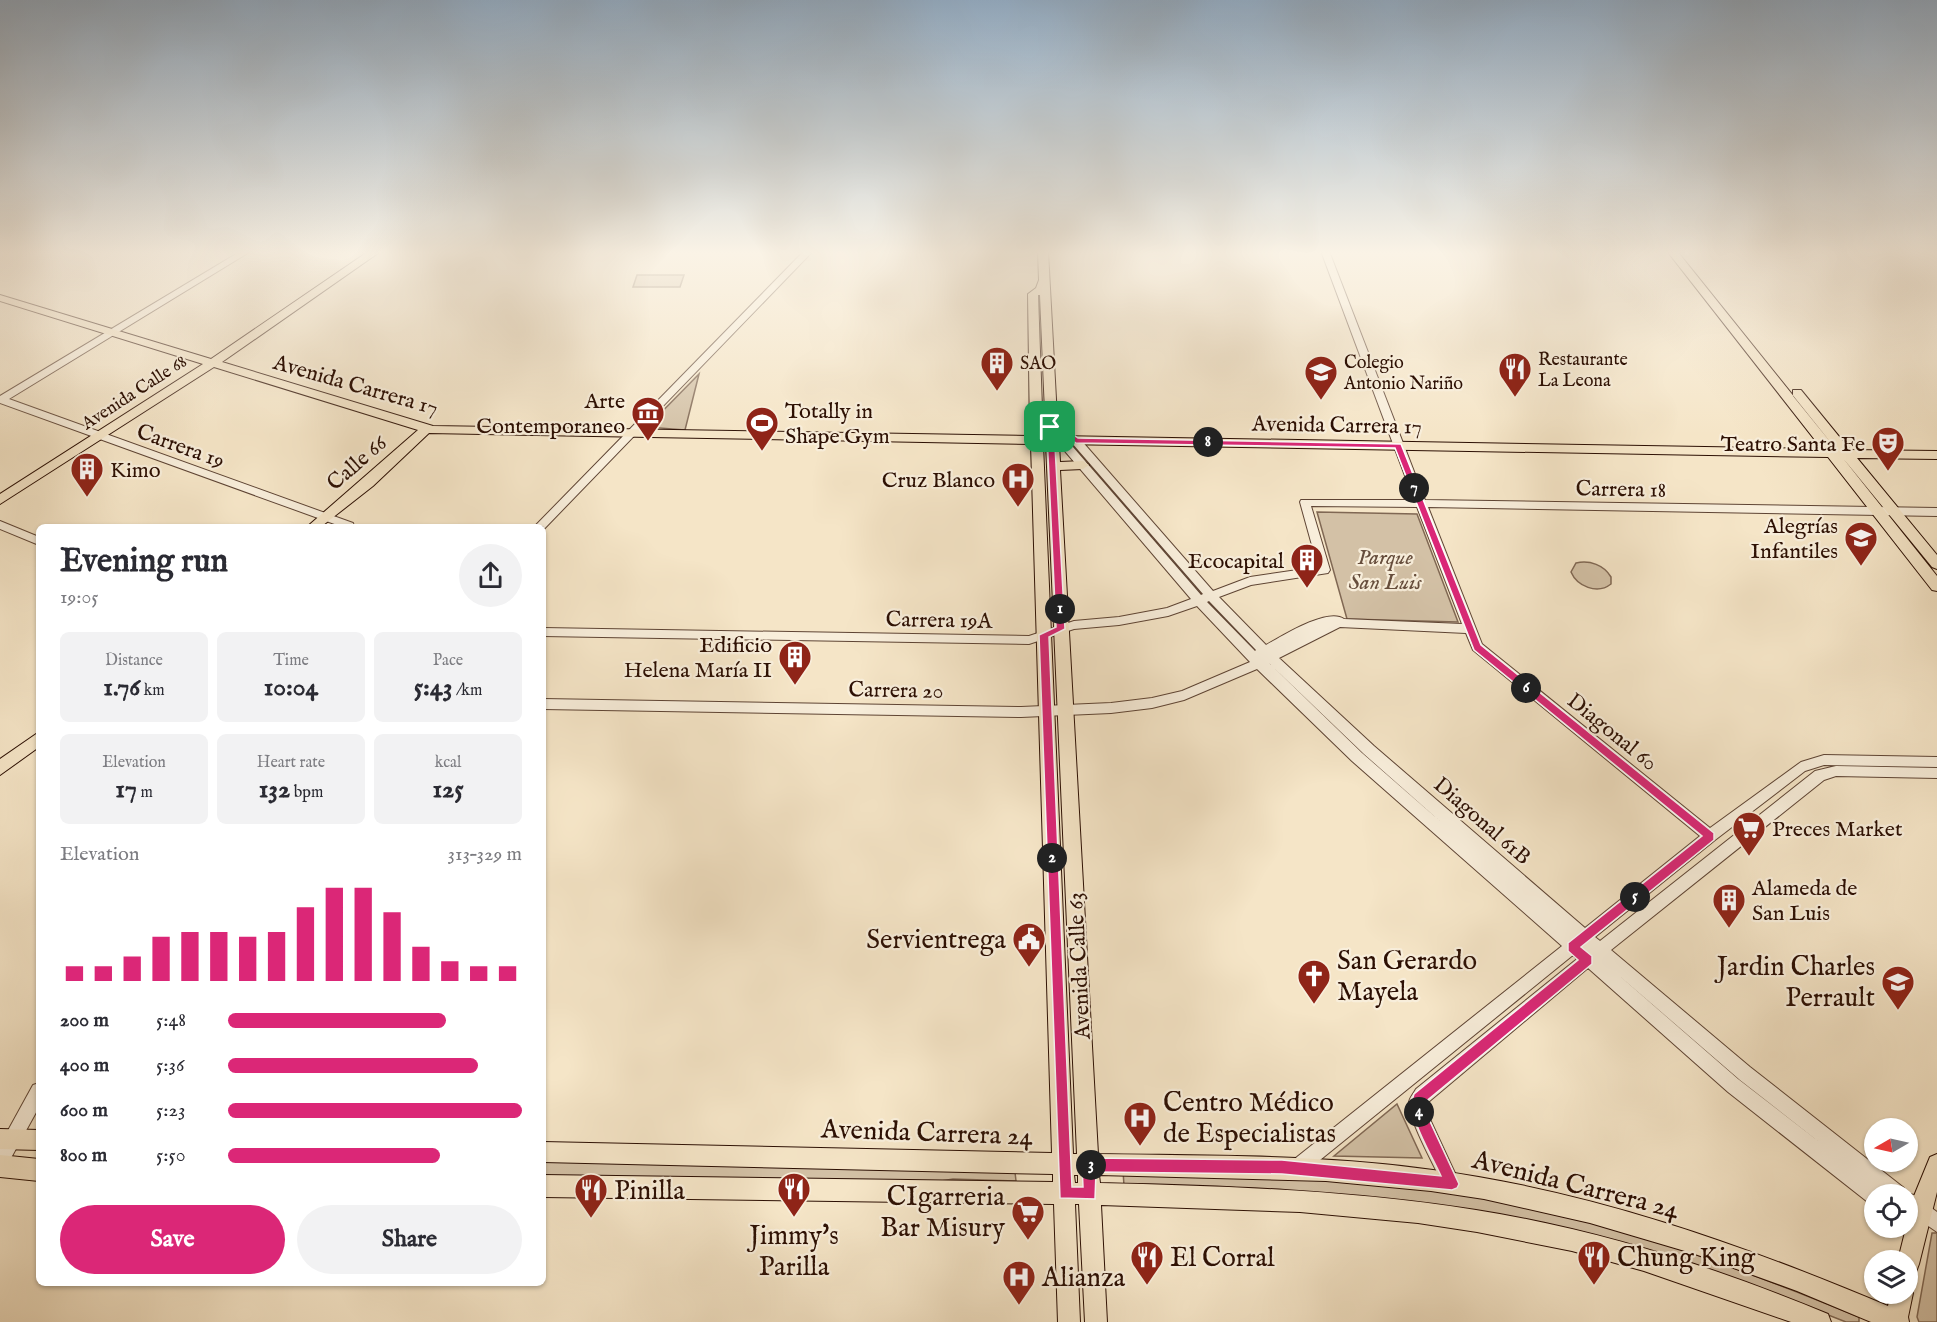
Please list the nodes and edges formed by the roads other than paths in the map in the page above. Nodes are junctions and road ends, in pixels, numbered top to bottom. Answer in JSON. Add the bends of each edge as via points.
{"nodes":[{"id":1,"x":48,"y":313,"type":"edge"},
{"id":2,"x":144,"y":313,"type":"edge"},
{"id":3,"x":286,"y":313,"type":"edge"},
{"id":4,"x":749,"y":313,"type":"edge"},
{"id":5,"x":1036,"y":313,"type":"edge"},
{"id":6,"x":1045,"y":313,"type":"edge"},
{"id":7,"x":1347,"y":313,"type":"edge"},
{"id":8,"x":1721,"y":313,"type":"edge"},
{"id":9,"x":1731,"y":313,"type":"edge"},
{"id":10,"x":112,"y":332,"type":"junction"},
{"id":11,"x":211,"y":364,"type":"junction"},
{"id":12,"x":1,"y":399,"type":"edge"},
{"id":13,"x":1049,"y":414,"type":"junction"},
{"id":14,"x":426,"y":430,"type":"junction"},
{"id":15,"x":633,"y":433,"type":"junction"},
{"id":16,"x":99,"y":436,"type":"junction"},
{"id":17,"x":1057,"y":441,"type":"junction"},
{"id":18,"x":1398,"y":446,"type":"junction"},
{"id":19,"x":1831,"y":453,"type":"junction"},
{"id":20,"x":1846,"y":453,"type":"junction"},
{"id":21,"x":1937,"y":454,"type":"edge"},
{"id":22,"x":1083,"y":465,"type":"junction"},
{"id":23,"x":1052,"y":466,"type":"junction"},
{"id":24,"x":0,"y":500,"type":"edge"},
{"id":25,"x":1420,"y":504,"type":"junction"},
{"id":26,"x":1877,"y":512,"type":"junction"},
{"id":27,"x":1894,"y":512,"type":"junction"},
{"id":28,"x":1937,"y":512,"type":"edge"},
{"id":29,"x":325,"y":518,"type":"junction"},
{"id":30,"x":317,"y":524,"type":"edge"},
{"id":31,"x":343,"y":524,"type":"edge"},
{"id":32,"x":542,"y":524,"type":"edge"},
{"id":33,"x":0,"y":525,"type":"edge"},
{"id":34,"x":36,"y":540,"type":"edge"},
{"id":35,"x":1937,"y":564,"type":"edge"},
{"id":36,"x":1324,"y":570,"type":"joint"},
{"id":37,"x":1937,"y":586,"type":"edge"},
{"id":38,"x":1211,"y":595,"type":"junction"},
{"id":39,"x":1199,"y":600,"type":"junction"},
{"id":40,"x":1061,"y":629,"type":"junction"},
{"id":41,"x":1469,"y":629,"type":"junction"},
{"id":42,"x":546,"y":632,"type":"edge"},
{"id":43,"x":1044,"y":635,"type":"junction"},
{"id":44,"x":1262,"y":657,"type":"junction"},
{"id":45,"x":546,"y":704,"type":"edge"},
{"id":46,"x":1056,"y":710,"type":"junction"},
{"id":47,"x":36,"y":740,"type":"edge"},
{"id":48,"x":1937,"y":762,"type":"edge"},
{"id":49,"x":0,"y":768,"type":"edge"},
{"id":50,"x":1937,"y":773,"type":"edge"},
{"id":51,"x":1710,"y":836,"type":"junction"},
{"id":52,"x":1579,"y":942,"type":"junction"},
{"id":53,"x":1600,"y":949,"type":"junction"},
{"id":54,"x":1587,"y":960,"type":"junction"},
{"id":55,"x":36,"y":1095,"type":"edge"},
{"id":56,"x":6,"y":1139,"type":"edge"},
{"id":57,"x":36,"y":1140,"type":"edge"},
{"id":58,"x":546,"y":1152,"type":"edge"},
{"id":59,"x":0,"y":1161,"type":"edge"},
{"id":60,"x":1064,"y":1164,"type":"junction"},
{"id":61,"x":1937,"y":1164,"type":"edge"},
{"id":62,"x":1089,"y":1165,"type":"junction"},
{"id":63,"x":0,"y":1166,"type":"edge"},
{"id":64,"x":1297,"y":1168,"type":"junction"},
{"id":65,"x":36,"y":1170,"type":"edge"},
{"id":66,"x":1452,"y":1184,"type":"junction"},
{"id":67,"x":1885,"y":1184,"type":"edge"},
{"id":68,"x":546,"y":1186,"type":"edge"},
{"id":69,"x":1864,"y":1188,"type":"edge"},
{"id":70,"x":1065,"y":1194,"type":"junction"},
{"id":71,"x":1090,"y":1194,"type":"junction"},
{"id":72,"x":1918,"y":1218,"type":"edge"},
{"id":73,"x":1900,"y":1304,"type":"edge"},
{"id":74,"x":1069,"y":1322,"type":"edge"},
{"id":75,"x":1096,"y":1322,"type":"edge"},
{"id":76,"x":1820,"y":1322,"type":"edge"},
{"id":77,"x":1896,"y":1322,"type":"edge"}],
"edges":[{"from":1,"to":10,"type":"main road","name":"Avenida Carrera 17"},
{"from":2,"to":10,"type":"street"},
{"from":3,"to":11,"type":"main road","name":"Avenida Calle 68"},
{"from":4,"to":15,"type":"street"},
{"from":5,"to":17,"type":"main road","name":"Avenida Calle 63"},
{"from":6,"to":13,"type":"main road","name":"Avenida Calle 63"},
{"from":7,"to":18,"type":"street","name":"Diagonal 60"},
{"from":8,"to":19,"type":"main road"},
{"from":9,"to":20,"type":"main road"},
{"from":10,"to":11,"type":"main road","name":"Avenida Carrera 17"},
{"from":10,"to":12,"type":"street"},
{"from":11,"to":14,"type":"main road","name":"Avenida Carrera 17"},
{"from":11,"to":16,"type":"main road","name":"Avenida Calle 68"},
{"from":12,"to":16,"type":"street","name":"Carrera 19"},
{"from":13,"to":17,"type":"main road","name":"Avenida Calle 63"},
{"from":13,"to":17,"type":"main road","via":[[1058,428]]},
{"from":14,"to":15,"type":"main road","name":"Avenida Carrera 17"},
{"from":14,"to":29,"type":"main road","name":"Calle 66"},
{"from":15,"to":17,"type":"main road","name":"Avenida Carrera 17"},
{"from":15,"to":32,"type":"street"},
{"from":16,"to":24,"type":"main road","name":"Avenida Calle 68"},
{"from":16,"to":29,"type":"street","name":"Carrera 19"},
{"from":17,"to":18,"type":"main road","name":"Avenida Carrera 17"},
{"from":17,"to":22,"type":"street","name":"Diagonal 61B"},
{"from":17,"to":23,"type":"main road","name":"Avenida Calle 63"},
{"from":17,"to":38,"type":"street","name":"Diagonal 61B"},
{"from":17,"to":43,"type":"main road","name":"Avenida Calle 63"},
{"from":18,"to":19,"type":"main road","name":"Avenida Carrera 17"},
{"from":18,"to":25,"type":"street","name":"Diagonal 60"},
{"from":19,"to":20,"type":"main road","name":"Avenida Carrera 17"},
{"from":19,"to":26,"type":"main road"},
{"from":20,"to":21,"type":"main road","name":"Avenida Carrera 17"},
{"from":20,"to":27,"type":"main road"},
{"from":22,"to":23,"type":"main road"},
{"from":22,"to":39,"type":"street","name":"Diagonal 61B"},
{"from":23,"to":40,"type":"main road","name":"Avenida Calle 63"},
{"from":25,"to":26,"type":"street","name":"Carrera 18"},
{"from":25,"to":36,"type":"street","name":"Carrera 18","via":[[1305,502]]},
{"from":25,"to":41,"type":"street","name":"Diagonal 60"},
{"from":26,"to":27,"type":"street","name":"Carrera 18"},
{"from":26,"to":37,"type":"main road"},
{"from":27,"to":28,"type":"street","name":"Carrera 18"},
{"from":27,"to":35,"type":"main road"},
{"from":29,"to":30,"type":"main road","name":"Calle 66"},
{"from":29,"to":31,"type":"street","name":"Carrera 19"},
{"from":33,"to":34,"type":"street"},
{"from":36,"to":38,"type":"street","name":"Carrera 19A","via":[[1250,581]]},
{"from":38,"to":39,"type":"street","name":"Carrera 19A"},
{"from":38,"to":44,"type":"street","name":"Diagonal 61B"},
{"from":39,"to":40,"type":"street","name":"Carrera 19A","via":[[1149,616]]},
{"from":39,"to":44,"type":"street","name":"Diagonal 61B"},
{"from":40,"to":43,"type":"street","name":"Carrera 19A"},
{"from":40,"to":46,"type":"main road","name":"Avenida Calle 63"},
{"from":41,"to":44,"type":"street","name":"Carrera 20","via":[[1348,624],[1328,619]]},
{"from":41,"to":51,"type":"street","name":"Diagonal 60","via":[[1481,651]]},
{"from":42,"to":43,"type":"street","name":"Carrera 19A","via":[[1025,640]]},
{"from":43,"to":46,"type":"main road","name":"Avenida Calle 63"},
{"from":44,"to":46,"type":"street","name":"Carrera 20","via":[[1167,700],[1136,706]]},
{"from":44,"to":52,"type":"street","name":"Diagonal 61B","via":[[1357,757]]},
{"from":45,"to":46,"type":"street","name":"Carrera 20"},
{"from":46,"to":60,"type":"main road","name":"Avenida Calle 63"},
{"from":46,"to":62,"type":"main road","name":"Avenida Calle 63"},
{"from":47,"to":49,"type":"main road"},
{"from":48,"to":51,"type":"street","via":[[1816,760],[1801,767]]},
{"from":50,"to":53,"type":"street","via":[[1829,771]]},
{"from":51,"to":52,"type":"street"},
{"from":52,"to":53,"type":"street","name":"Diagonal 61B"},
{"from":52,"to":54,"type":"street","name":"Diagonal 61B"},
{"from":52,"to":64,"type":"street"},
{"from":53,"to":54,"type":"street"},
{"from":53,"to":67,"type":"street","name":"Diagonal 61B","via":[[1744,1073]]},
{"from":54,"to":66,"type":"street","via":[[1417,1102]]},
{"from":54,"to":69,"type":"street","name":"Diagonal 61B","via":[[1734,1086]]},
{"from":55,"to":56,"type":"street"},
{"from":56,"to":57,"type":"main road"},
{"from":56,"to":59,"type":"street"},
{"from":58,"to":60,"type":"main road","name":"Avenida Carrera 24"},
{"from":60,"to":62,"type":"main road","name":"Avenida Carrera 24"},
{"from":60,"to":70,"type":"main road","name":"Avenida Calle 63"},
{"from":61,"to":72,"type":"main road"},
{"from":62,"to":64,"type":"main road","name":"Avenida Carrera 24"},
{"from":62,"to":71,"type":"main road","name":"Avenida Calle 63"},
{"from":63,"to":65,"type":"main road"},
{"from":64,"to":66,"type":"main road","name":"Avenida Carrera 24"},
{"from":66,"to":77,"type":"main road","name":"Avenida Carrera 24","via":[[1563,1205],[1668,1234],[1745,1260]]},
{"from":68,"to":70,"type":"main road"},
{"from":70,"to":71,"type":"main road"},
{"from":70,"to":74,"type":"main road","name":"Avenida Calle 63"},
{"from":71,"to":75,"type":"main road","name":"Avenida Calle 63"},
{"from":71,"to":76,"type":"main road","via":[[1261,1199],[1373,1208],[1493,1224],[1653,1261]]},
{"from":73,"to":77,"type":"main road"}]}
